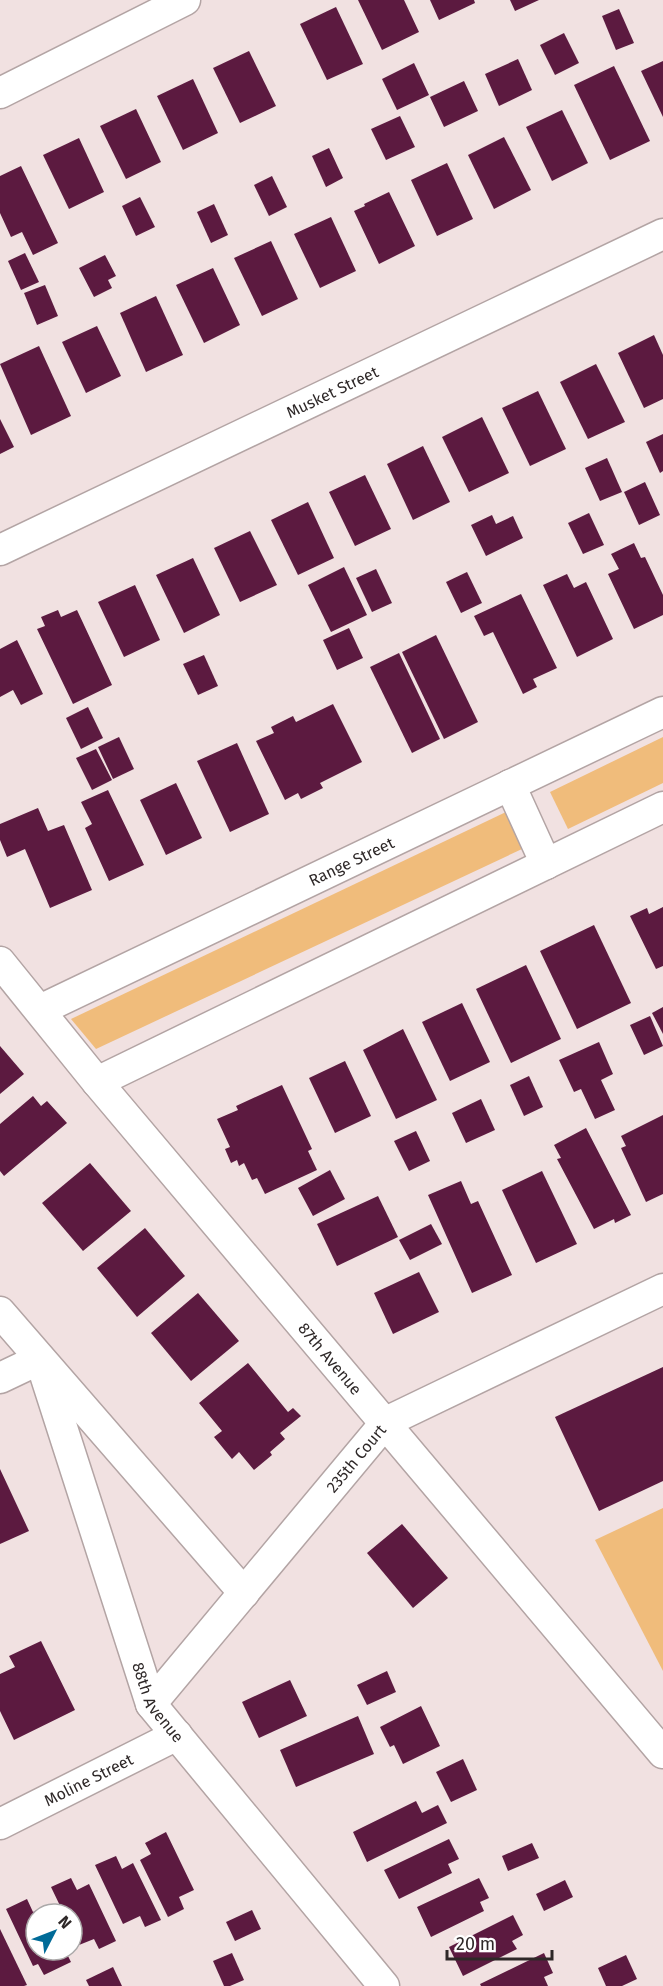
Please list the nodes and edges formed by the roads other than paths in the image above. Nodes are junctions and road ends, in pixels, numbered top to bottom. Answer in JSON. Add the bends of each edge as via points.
{"nodes":[{"id":1,"x":185,"y":0,"type":"edge"},
{"id":2,"x":0,"y":93,"type":"edge"},
{"id":3,"x":663,"y":234,"type":"edge"},
{"id":4,"x":0,"y":550,"type":"edge"},
{"id":5,"x":663,"y":712,"type":"edge"},
{"id":6,"x":510,"y":785,"type":"junction"},
{"id":7,"x":663,"y":807,"type":"edge"},
{"id":8,"x":546,"y":864,"type":"junction"},
{"id":9,"x":0,"y":962,"type":"edge"},
{"id":10,"x":40,"y":1011,"type":"junction"},
{"id":11,"x":96,"y":1082,"type":"junction"},
{"id":12,"x":663,"y":1289,"type":"edge"},
{"id":13,"x":0,"y":1312,"type":"edge"},
{"id":14,"x":40,"y":1359,"type":"junction"},
{"id":15,"x":0,"y":1378,"type":"edge"},
{"id":16,"x":386,"y":1422,"type":"junction"},
{"id":17,"x":244,"y":1593,"type":"junction"},
{"id":18,"x":151,"y":1704,"type":"junction"},
{"id":19,"x":177,"y":1735,"type":"junction"},
{"id":20,"x":663,"y":1752,"type":"edge"},
{"id":21,"x":0,"y":1824,"type":"edge"},
{"id":22,"x":384,"y":1986,"type":"edge"}],
"edges":[{"from":1,"to":2,"type":"street"},
{"from":3,"to":4,"type":"street","name":"Musket Street"},
{"from":5,"to":6,"type":"street","name":"Range Street"},
{"from":6,"to":8,"type":"street"},
{"from":6,"to":10,"type":"street","name":"Range Street"},
{"from":7,"to":8,"type":"street"},
{"from":8,"to":11,"type":"street"},
{"from":9,"to":10,"type":"street","name":"87th Avenue"},
{"from":10,"to":11,"type":"street","name":"87th Avenue"},
{"from":11,"to":16,"type":"street","name":"87th Avenue"},
{"from":12,"to":16,"type":"street","name":"235th Court"},
{"from":13,"to":14,"type":"street","name":"88th Avenue"},
{"from":14,"to":15,"type":"street"},
{"from":14,"to":17,"type":"street","name":"88th Avenue"},
{"from":14,"to":18,"type":"street","name":"88th Avenue"},
{"from":16,"to":17,"type":"street","name":"235th Court"},
{"from":16,"to":20,"type":"street","name":"87th Avenue"},
{"from":17,"to":18,"type":"street","name":"235th Court"},
{"from":18,"to":19,"type":"street","name":"88th Avenue"},
{"from":19,"to":21,"type":"street","name":"Moline Street"},
{"from":19,"to":22,"type":"street","name":"88th Avenue"}]}
